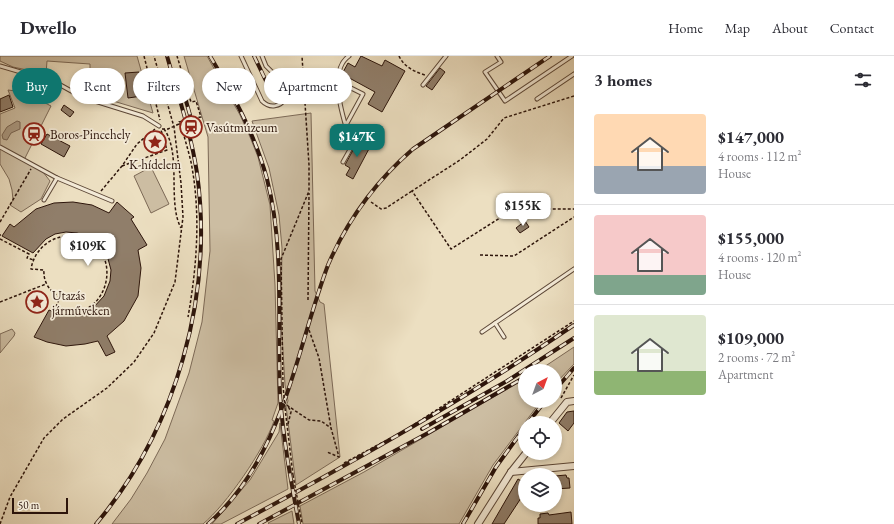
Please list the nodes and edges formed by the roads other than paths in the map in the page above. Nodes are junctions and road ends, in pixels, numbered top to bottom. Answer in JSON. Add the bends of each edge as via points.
{"nodes":[{"id":1,"x":241,"y":56,"type":"edge"},
{"id":2,"x":262,"y":56,"type":"edge"},
{"id":3,"x":349,"y":56,"type":"edge"},
{"id":4,"x":446,"y":56,"type":"edge"},
{"id":5,"x":497,"y":56,"type":"edge"},
{"id":6,"x":572,"y":56,"type":"edge"},
{"id":7,"x":0,"y":66,"type":"edge"},
{"id":8,"x":340,"y":68,"type":"edge"},
{"id":9,"x":574,"y":74,"type":"edge"},
{"id":10,"x":423,"y":86,"type":"dead end"},
{"id":11,"x":352,"y":88,"type":"edge"},
{"id":12,"x":537,"y":99,"type":"dead end"},
{"id":13,"x":342,"y":104,"type":"edge"},
{"id":14,"x":346,"y":126,"type":"junction"},
{"id":15,"x":161,"y":128,"type":"road end"},
{"id":16,"x":0,"y":147,"type":"edge"},
{"id":17,"x":343,"y":162,"type":"dead end"},
{"id":18,"x":57,"y":178,"type":"junction"},
{"id":19,"x":44,"y":200,"type":"dead end"},
{"id":20,"x":112,"y":202,"type":"dead end"},
{"id":21,"x":574,"y":269,"type":"edge"},
{"id":22,"x":495,"y":323,"type":"junction"},
{"id":23,"x":482,"y":332,"type":"dead end"},
{"id":24,"x":504,"y":337,"type":"dead end"},
{"id":25,"x":571,"y":401,"type":"edge"},
{"id":26,"x":556,"y":416,"type":"edge"},
{"id":27,"x":520,"y":460,"type":"edge"},
{"id":28,"x":574,"y":466,"type":"edge"},
{"id":29,"x":511,"y":472,"type":"junction"},
{"id":30,"x":478,"y":524,"type":"edge"}],
"edges":[{"from":1,"to":2,"type":"lane","via":[[262,101],[269,106],[278,105],[286,98],[286,86],[270,71]]},
{"from":3,"to":8,"type":"lane"},
{"from":4,"to":10,"type":"lane"},
{"from":5,"to":6,"type":"lane","via":[[501,62],[485,72],[505,101]]},
{"from":7,"to":15,"type":"lane","via":[[55,82],[82,97],[143,116]]},
{"from":9,"to":12,"type":"lane"},
{"from":11,"to":14,"type":"lane","via":[[363,94]]},
{"from":13,"to":14,"type":"lane"},
{"from":14,"to":17,"type":"lane","via":[[352,146]]},
{"from":16,"to":18,"type":"lane"},
{"from":18,"to":19,"type":"lane"},
{"from":18,"to":20,"type":"lane"},
{"from":21,"to":22,"type":"lane"},
{"from":22,"to":23,"type":"lane"},
{"from":22,"to":24,"type":"lane"},
{"from":25,"to":26,"type":"street"},
{"from":27,"to":29,"type":"street"},
{"from":28,"to":29,"type":"street"},
{"from":29,"to":30,"type":"street"}]}
